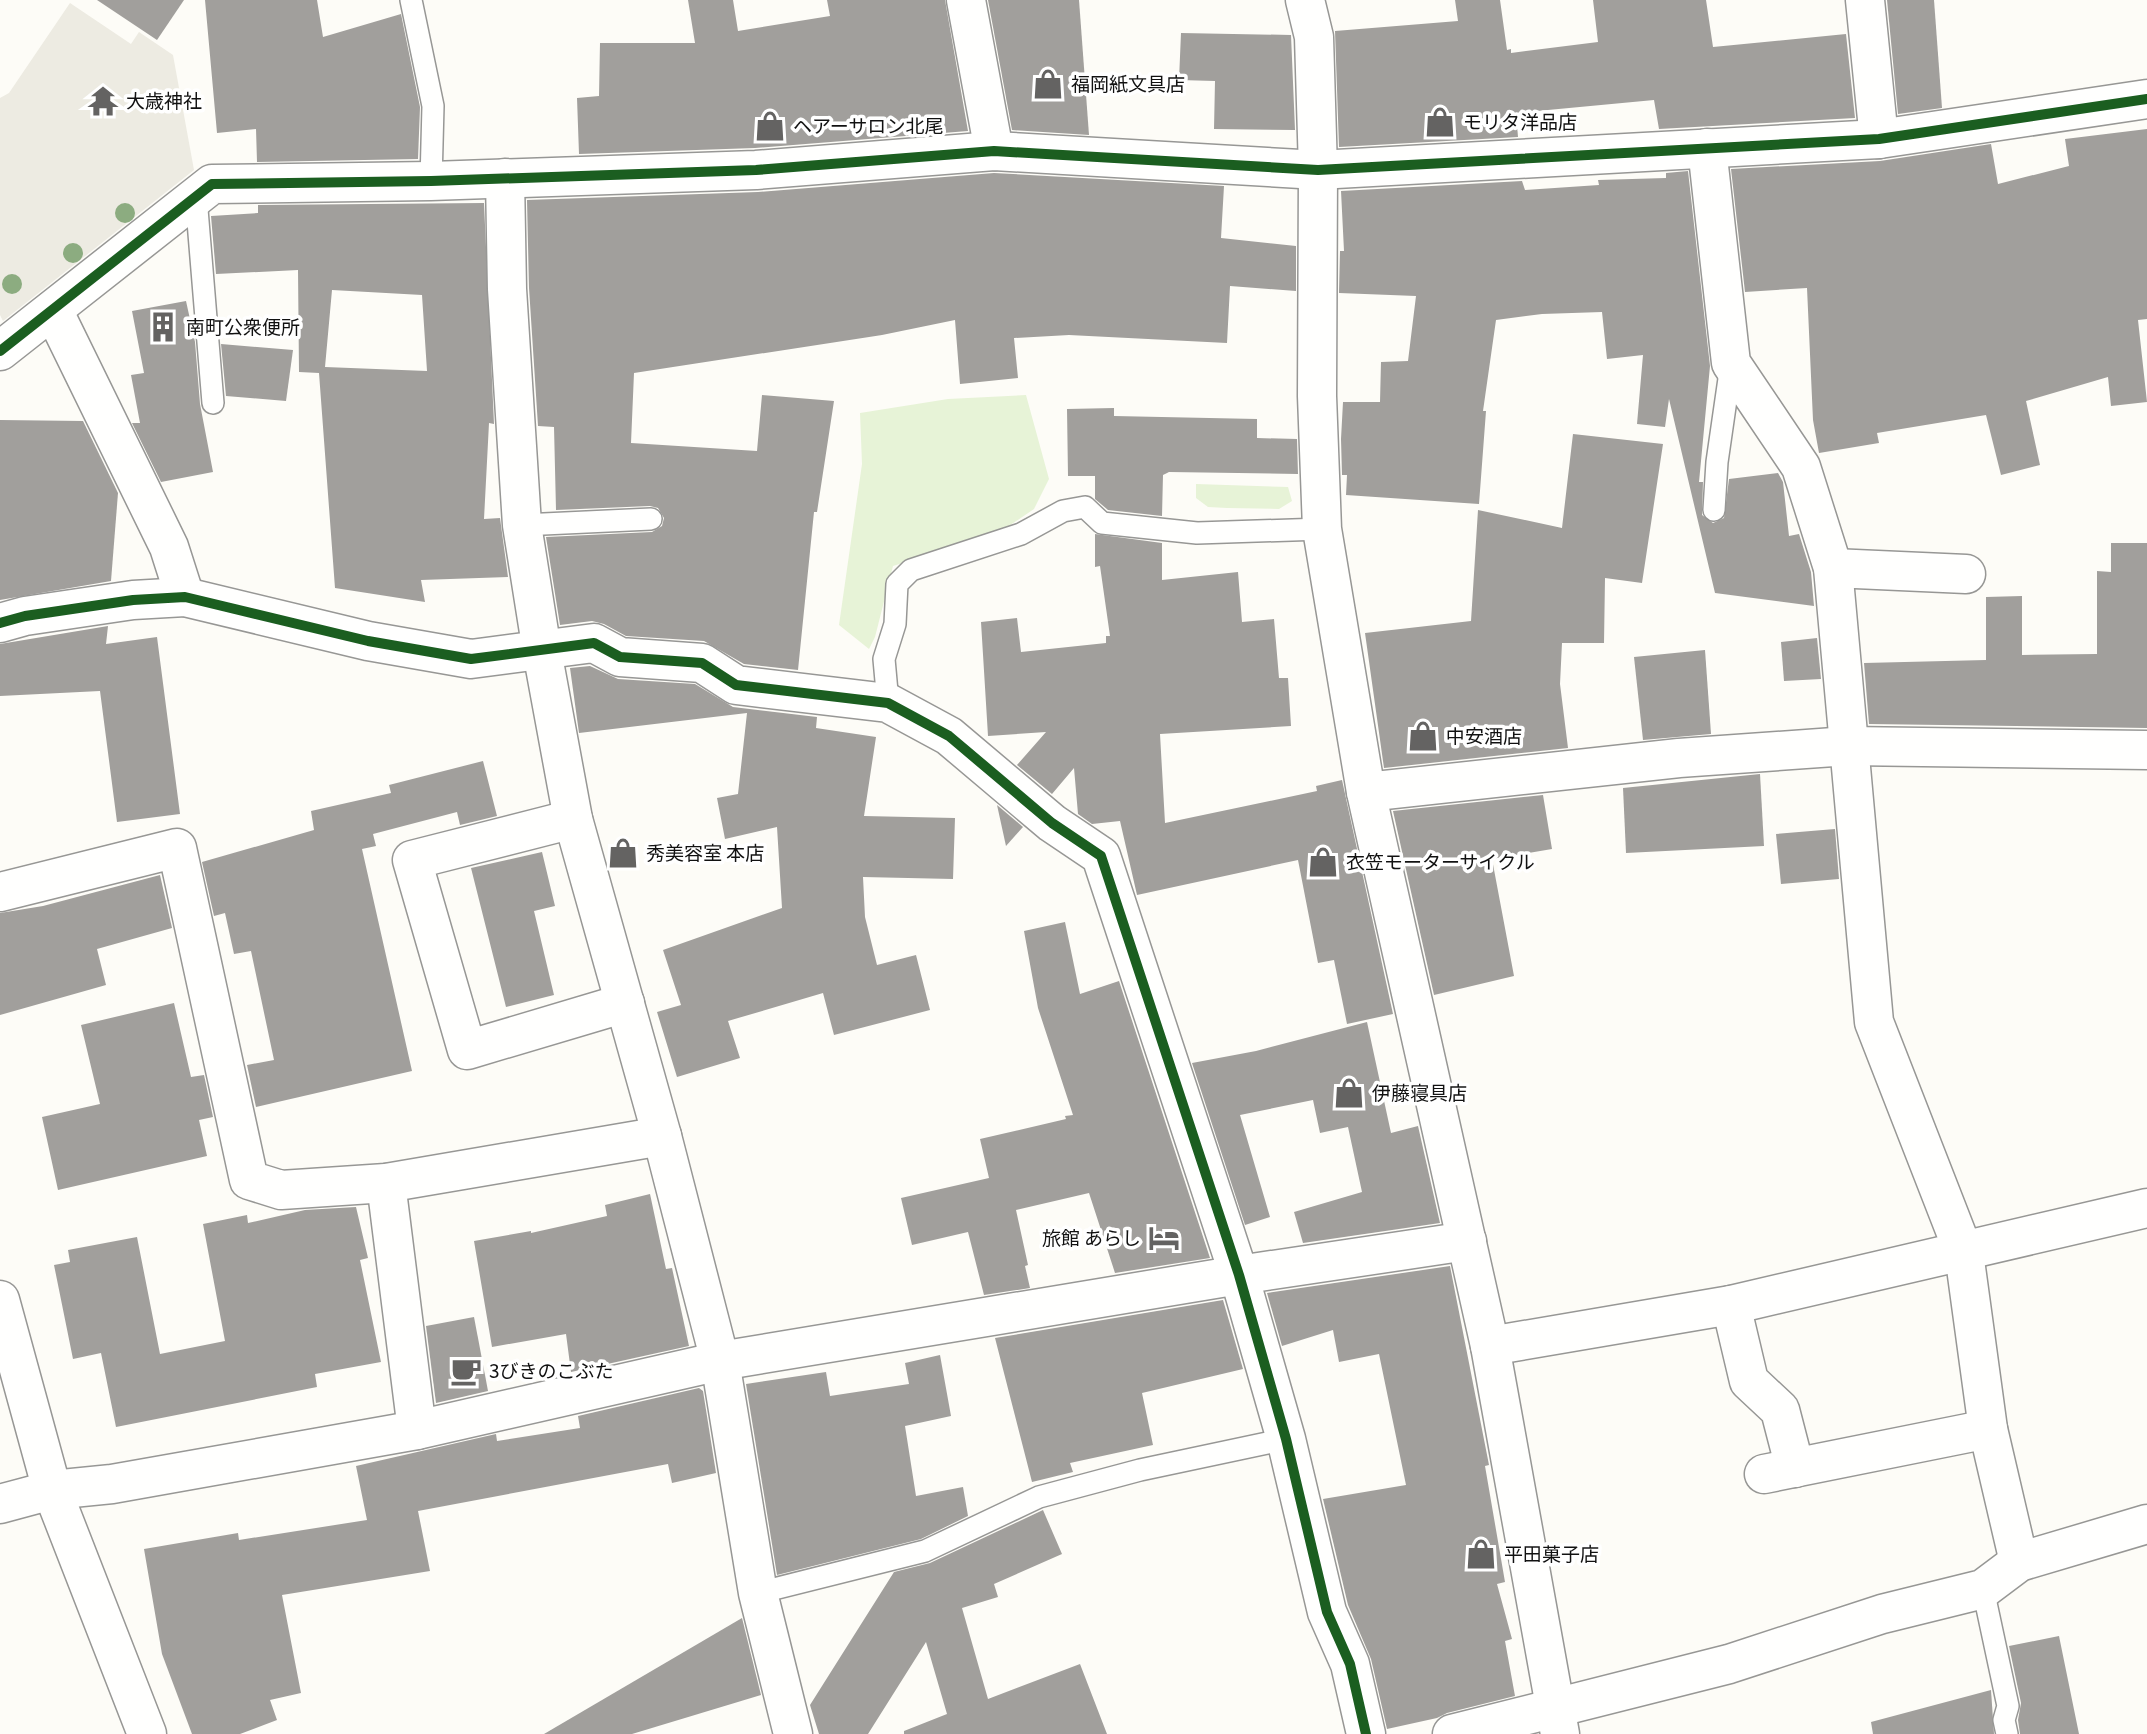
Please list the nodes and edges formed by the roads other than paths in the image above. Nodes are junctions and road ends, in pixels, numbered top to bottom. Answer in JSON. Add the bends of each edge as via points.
{"nodes":[{"id":1,"x":411,"y":0,"type":"edge"},
{"id":2,"x":966,"y":0,"type":"edge"},
{"id":3,"x":1305,"y":0,"type":"edge"},
{"id":4,"x":1865,"y":0,"type":"edge"},
{"id":5,"x":2147,"y":99,"type":"edge"},
{"id":6,"x":1879,"y":138,"type":"junction"},
{"id":7,"x":1707,"y":148,"type":"junction"},
{"id":8,"x":994,"y":151,"type":"junction"},
{"id":9,"x":1318,"y":170,"type":"junction"},
{"id":10,"x":505,"y":178,"type":"junction"},
{"id":11,"x":431,"y":181,"type":"junction"},
{"id":12,"x":196,"y":197,"type":"junction"},
{"id":13,"x":53,"y":310,"type":"junction"},
{"id":14,"x":0,"y":351,"type":"edge"},
{"id":15,"x":1731,"y":363,"type":"junction"},
{"id":16,"x":213,"y":403,"type":"dead end"},
{"id":17,"x":1714,"y":510,"type":"dead end"},
{"id":18,"x":651,"y":519,"type":"dead end"},
{"id":19,"x":522,"y":525,"type":"junction"},
{"id":20,"x":1322,"y":529,"type":"junction"},
{"id":21,"x":1833,"y":568,"type":"junction"},
{"id":22,"x":1966,"y":574,"type":"dead end"},
{"id":23,"x":185,"y":597,"type":"junction"},
{"id":24,"x":0,"y":623,"type":"edge"},
{"id":25,"x":542,"y":651,"type":"junction"},
{"id":26,"x":888,"y":703,"type":"junction"},
{"id":27,"x":1849,"y":746,"type":"junction"},
{"id":28,"x":2147,"y":750,"type":"edge"},
{"id":29,"x":1366,"y":792,"type":"junction"},
{"id":30,"x":573,"y":819,"type":"junction"},
{"id":31,"x":0,"y":892,"type":"edge"},
{"id":32,"x":625,"y":1003,"type":"junction"},
{"id":33,"x":662,"y":1136,"type":"junction"},
{"id":34,"x":386,"y":1182,"type":"junction"},
{"id":35,"x":2147,"y":1208,"type":"edge"},
{"id":36,"x":2147,"y":1215,"type":"edge"},
{"id":37,"x":1467,"y":1241,"type":"junction"},
{"id":38,"x":1964,"y":1253,"type":"junction"},
{"id":39,"x":1239,"y":1275,"type":"junction"},
{"id":40,"x":0,"y":1300,"type":"edge"},
{"id":41,"x":1731,"y":1305,"type":"junction"},
{"id":42,"x":1490,"y":1346,"type":"junction"},
{"id":43,"x":720,"y":1362,"type":"junction"},
{"id":44,"x":1988,"y":1429,"type":"junction"},
{"id":45,"x":417,"y":1430,"type":"junction"},
{"id":46,"x":1286,"y":1439,"type":"junction"},
{"id":47,"x":52,"y":1490,"type":"junction"},
{"id":48,"x":0,"y":1504,"type":"edge"},
{"id":49,"x":2147,"y":1524,"type":"edge"},
{"id":50,"x":2019,"y":1562,"type":"junction"},
{"id":51,"x":1983,"y":1588,"type":"junction"},
{"id":52,"x":758,"y":1593,"type":"junction"},
{"id":53,"x":1557,"y":1720,"type":"edge"},
{"id":54,"x":147,"y":1734,"type":"edge"},
{"id":55,"x":793,"y":1734,"type":"edge"},
{"id":56,"x":1366,"y":1734,"type":"edge"},
{"id":57,"x":1452,"y":1734,"type":"edge"},
{"id":58,"x":2007,"y":1734,"type":"edge"}],
"edges":[{"from":1,"to":11,"type":"lane","via":[[433,106]]},
{"from":2,"to":8,"type":"street"},
{"from":3,"to":9,"type":"street","via":[[1314,37]]},
{"from":4,"to":6,"type":"street"},
{"from":5,"to":6,"type":"street"},
{"from":6,"to":7,"type":"street"},
{"from":7,"to":9,"type":"street"},
{"from":7,"to":15,"type":"street"},
{"from":8,"to":9,"type":"street"},
{"from":8,"to":10,"type":"street","via":[[756,170]]},
{"from":9,"to":20,"type":"street","via":[[1317,396]]},
{"from":10,"to":11,"type":"street"},
{"from":10,"to":19,"type":"street"},
{"from":11,"to":12,"type":"street","via":[[212,184]]},
{"from":12,"to":13,"type":"street"},
{"from":12,"to":16,"type":"lane"},
{"from":13,"to":14,"type":"street"},
{"from":13,"to":23,"type":"street","via":[[169,547]]},
{"from":15,"to":17,"type":"lane"},
{"from":15,"to":21,"type":"street","via":[[1801,467]]},
{"from":18,"to":19,"type":"lane"},
{"from":19,"to":25,"type":"street"},
{"from":20,"to":26,"type":"lane","via":[[1197,533],[1102,523],[1085,507],[1063,511],[1021,534],[911,570],[897,584],[895,624],[884,659]]},
{"from":20,"to":29,"type":"street"},
{"from":21,"to":22,"type":"street"},
{"from":21,"to":27,"type":"street"},
{"from":23,"to":24,"type":"street","via":[[133,600]]},
{"from":23,"to":25,"type":"street","via":[[368,641],[471,659]]},
{"from":25,"to":26,"type":"street","via":[[594,643],[620,657],[702,663],[736,685]]},
{"from":25,"to":30,"type":"street"},
{"from":26,"to":39,"type":"street","via":[[949,736],[1052,823],[1101,856]]},
{"from":27,"to":28,"type":"street"},
{"from":27,"to":29,"type":"street","via":[[1679,758]]},
{"from":27,"to":38,"type":"street","via":[[1874,1022]]},
{"from":29,"to":37,"type":"street"},
{"from":30,"to":32,"type":"street"},
{"from":30,"to":32,"type":"street","via":[[412,860],[467,1050]]},
{"from":31,"to":34,"type":"street","via":[[177,848],[249,1180],[281,1190]]},
{"from":32,"to":33,"type":"street"},
{"from":33,"to":34,"type":"street"},
{"from":33,"to":43,"type":"street"},
{"from":34,"to":45,"type":"street"},
{"from":35,"to":36,"type":"street"},
{"from":35,"to":38,"type":"street"},
{"from":37,"to":39,"type":"street"},
{"from":37,"to":42,"type":"street"},
{"from":38,"to":41,"type":"street"},
{"from":38,"to":44,"type":"street"},
{"from":39,"to":43,"type":"street"},
{"from":39,"to":46,"type":"street"},
{"from":40,"to":47,"type":"street"},
{"from":41,"to":42,"type":"street"},
{"from":41,"to":44,"type":"street","via":[[1749,1381],[1780,1410],[1780,1471]]},
{"from":42,"to":53,"type":"street"},
{"from":43,"to":45,"type":"street"},
{"from":43,"to":52,"type":"street"},
{"from":44,"to":50,"type":"street"},
{"from":45,"to":47,"type":"street","via":[[112,1484]]},
{"from":46,"to":52,"type":"lane","via":[[1039,1497],[925,1551]]},
{"from":46,"to":56,"type":"street","via":[[1328,1612],[1350,1664]]},
{"from":47,"to":48,"type":"street"},
{"from":47,"to":54,"type":"street"},
{"from":49,"to":50,"type":"street"},
{"from":50,"to":51,"type":"street"},
{"from":51,"to":53,"type":"street","via":[[1882,1614]]},
{"from":51,"to":58,"type":"lane","via":[[2008,1706]]},
{"from":52,"to":55,"type":"street"},
{"from":53,"to":57,"type":"street"}]}
